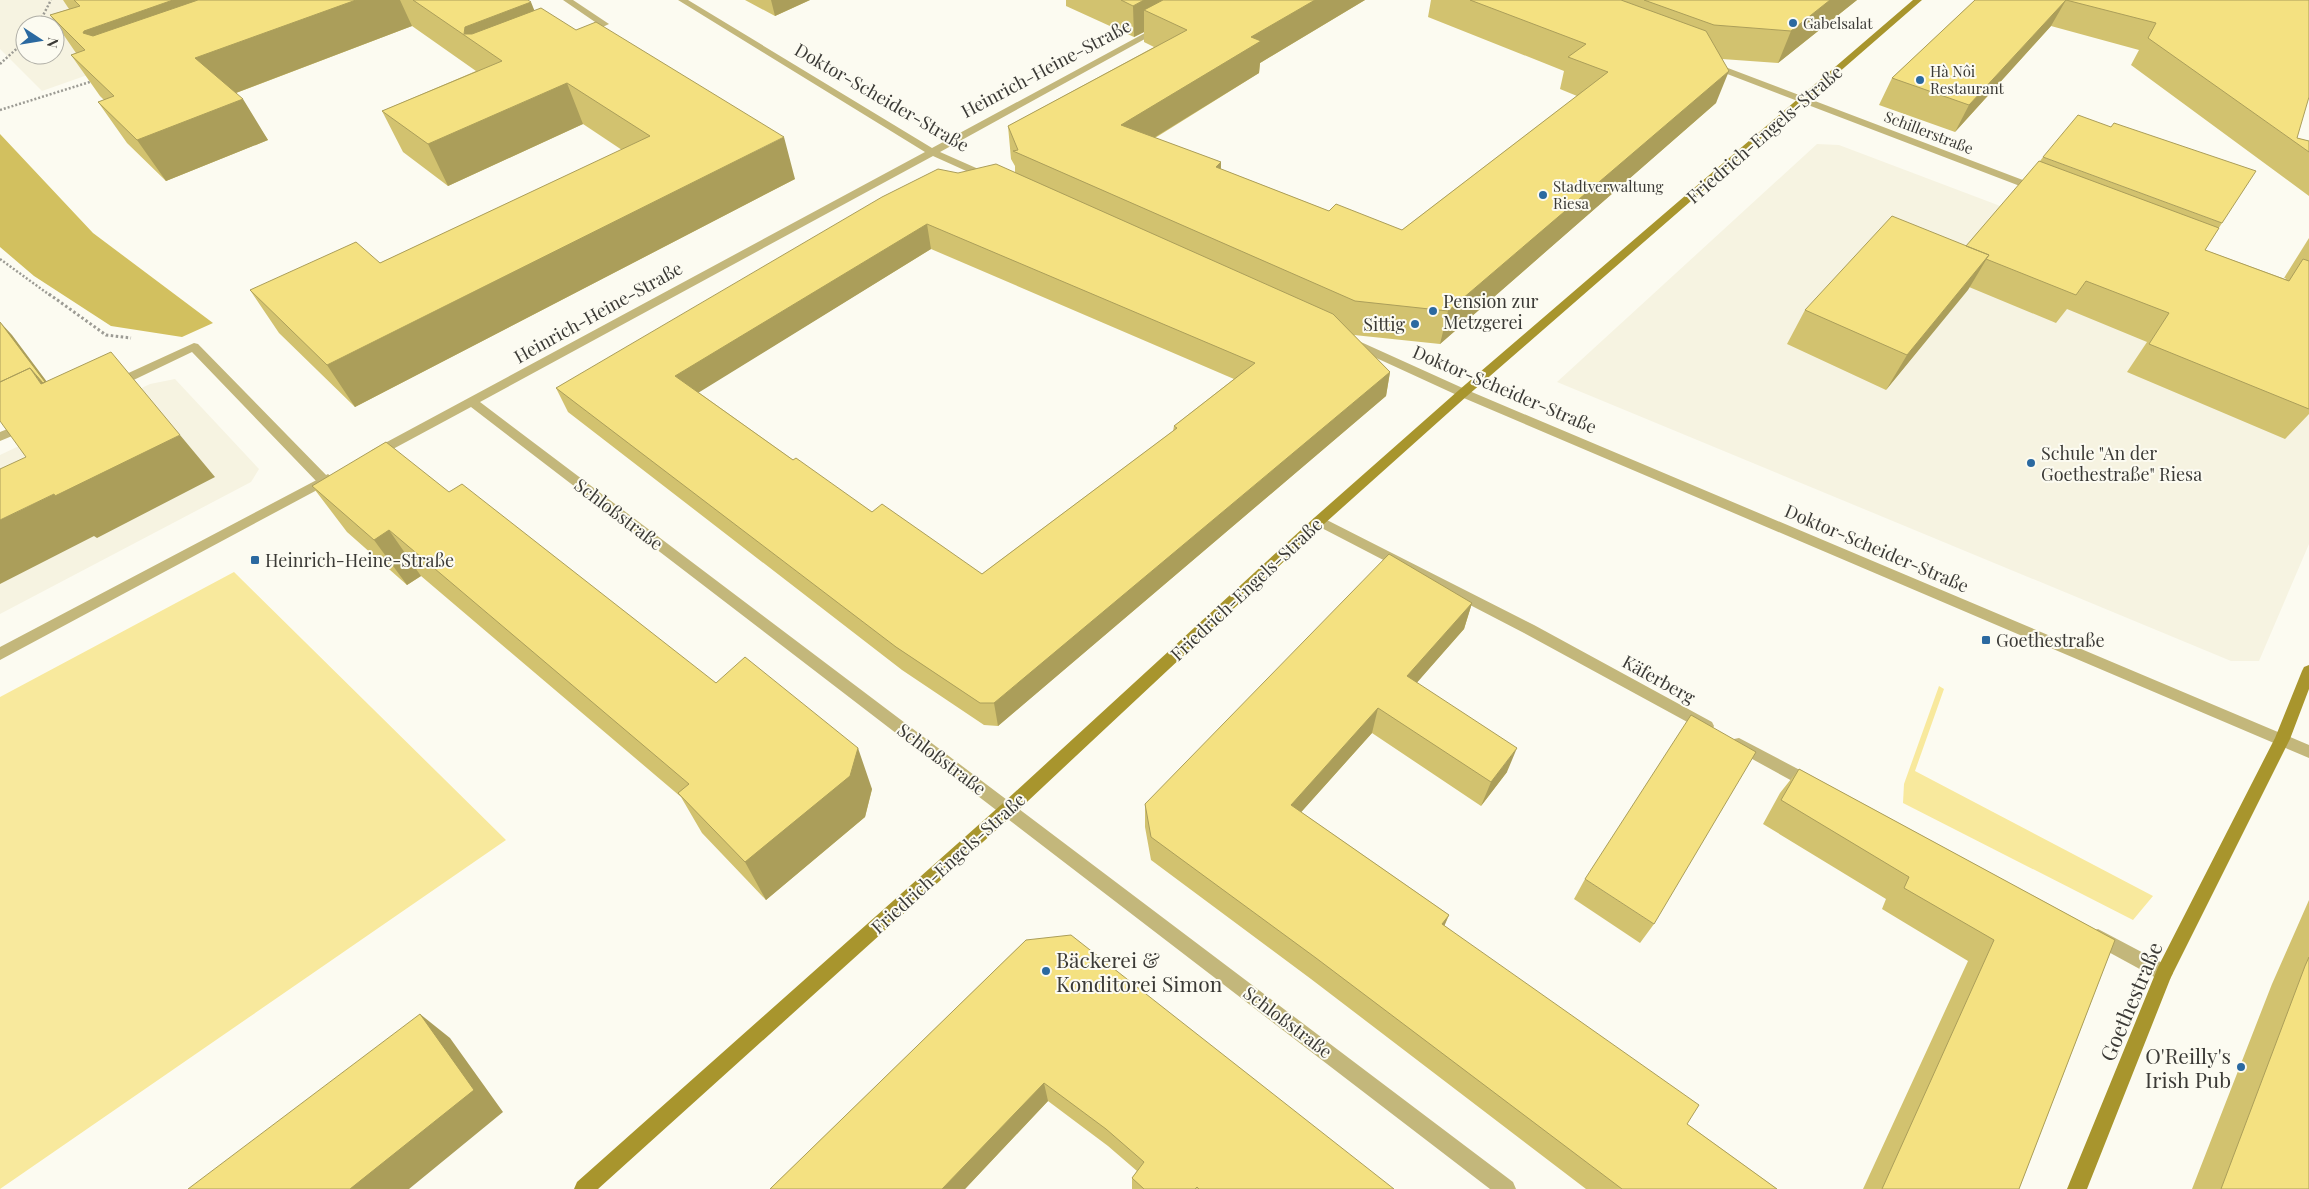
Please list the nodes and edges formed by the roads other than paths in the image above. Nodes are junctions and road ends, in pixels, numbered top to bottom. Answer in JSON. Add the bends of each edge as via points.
{"nodes":[{"id":1,"x":567,"y":0,"type":"edge"},
{"id":2,"x":682,"y":0,"type":"edge"},
{"id":3,"x":1918,"y":0,"type":"edge"},
{"id":4,"x":1170,"y":23,"type":"edge"},
{"id":5,"x":577,"y":35,"type":"edge"},
{"id":6,"x":1703,"y":62,"type":"edge"},
{"id":7,"x":1804,"y":100,"type":"junction"},
{"id":8,"x":931,"y":151,"type":"junction"},
{"id":9,"x":994,"y":180,"type":"edge"},
{"id":10,"x":2043,"y":191,"type":"edge"},
{"id":11,"x":1346,"y":340,"type":"edge"},
{"id":12,"x":106,"y":388,"type":"edge"},
{"id":13,"x":1462,"y":393,"type":"junction"},
{"id":14,"x":472,"y":402,"type":"junction"},
{"id":15,"x":35,"y":421,"type":"edge"},
{"id":16,"x":0,"y":437,"type":"edge"},
{"id":17,"x":368,"y":458,"type":"edge"},
{"id":18,"x":342,"y":472,"type":"edge"},
{"id":19,"x":324,"y":481,"type":"junction"},
{"id":20,"x":1319,"y":521,"type":"junction"},
{"id":21,"x":0,"y":654,"type":"edge"},
{"id":22,"x":2309,"y":671,"type":"edge"},
{"id":23,"x":2282,"y":739,"type":"junction"},
{"id":24,"x":2309,"y":752,"type":"edge"},
{"id":25,"x":1823,"y":790,"type":"edge"},
{"id":26,"x":1008,"y":809,"type":"junction"},
{"id":27,"x":2085,"y":931,"type":"edge"},
{"id":28,"x":2164,"y":973,"type":"junction"},
{"id":29,"x":584,"y":1189,"type":"edge"},
{"id":30,"x":1506,"y":1189,"type":"edge"},
{"id":31,"x":2077,"y":1189,"type":"edge"}],
"edges":[{"from":1,"to":5,"type":"street","via":[[605,24]]},
{"from":2,"to":8,"type":"street","name":"Doktor-Scheider-Straße"},
{"from":3,"to":7,"type":"main road","name":"Friedrich-Engels-Straße"},
{"from":4,"to":8,"type":"street","name":"Heinrich-Heine-Straße"},
{"from":6,"to":7,"type":"street","name":"Schillerstraße"},
{"from":7,"to":10,"type":"street","name":"Schillerstraße"},
{"from":7,"to":13,"type":"main road","name":"Friedrich-Engels-Straße"},
{"from":8,"to":9,"type":"street","name":"Doktor-Scheider-Straße"},
{"from":8,"to":14,"type":"street","name":"Heinrich-Heine-Straße"},
{"from":11,"to":13,"type":"street","name":"Doktor-Scheider-Straße"},
{"from":12,"to":19,"type":"street","via":[[194,347]]},
{"from":13,"to":20,"type":"main road","name":"Friedrich-Engels-Straße"},
{"from":13,"to":23,"type":"street","name":"Doktor-Scheider-Straße"},
{"from":14,"to":17,"type":"street","name":"Heinrich-Heine-Straße"},
{"from":14,"to":26,"type":"street","name":"Schloßstraße"},
{"from":15,"to":16,"type":"street"},
{"from":18,"to":19,"type":"street"},
{"from":19,"to":21,"type":"street"},
{"from":20,"to":25,"type":"street","name":"Käferberg","via":[[1537,634]]},
{"from":20,"to":26,"type":"main road","name":"Friedrich-Engels-Straße"},
{"from":22,"to":23,"type":"main road","name":"Goethestraße"},
{"from":23,"to":24,"type":"street","name":"Doktor-Scheider-Straße"},
{"from":23,"to":28,"type":"main road","name":"Goethestraße"},
{"from":26,"to":29,"type":"main road","name":"Friedrich-Engels-Straße"},
{"from":26,"to":30,"type":"street","name":"Schloßstraße"},
{"from":27,"to":28,"type":"street"},
{"from":28,"to":31,"type":"main road","name":"Goethestraße"}]}
